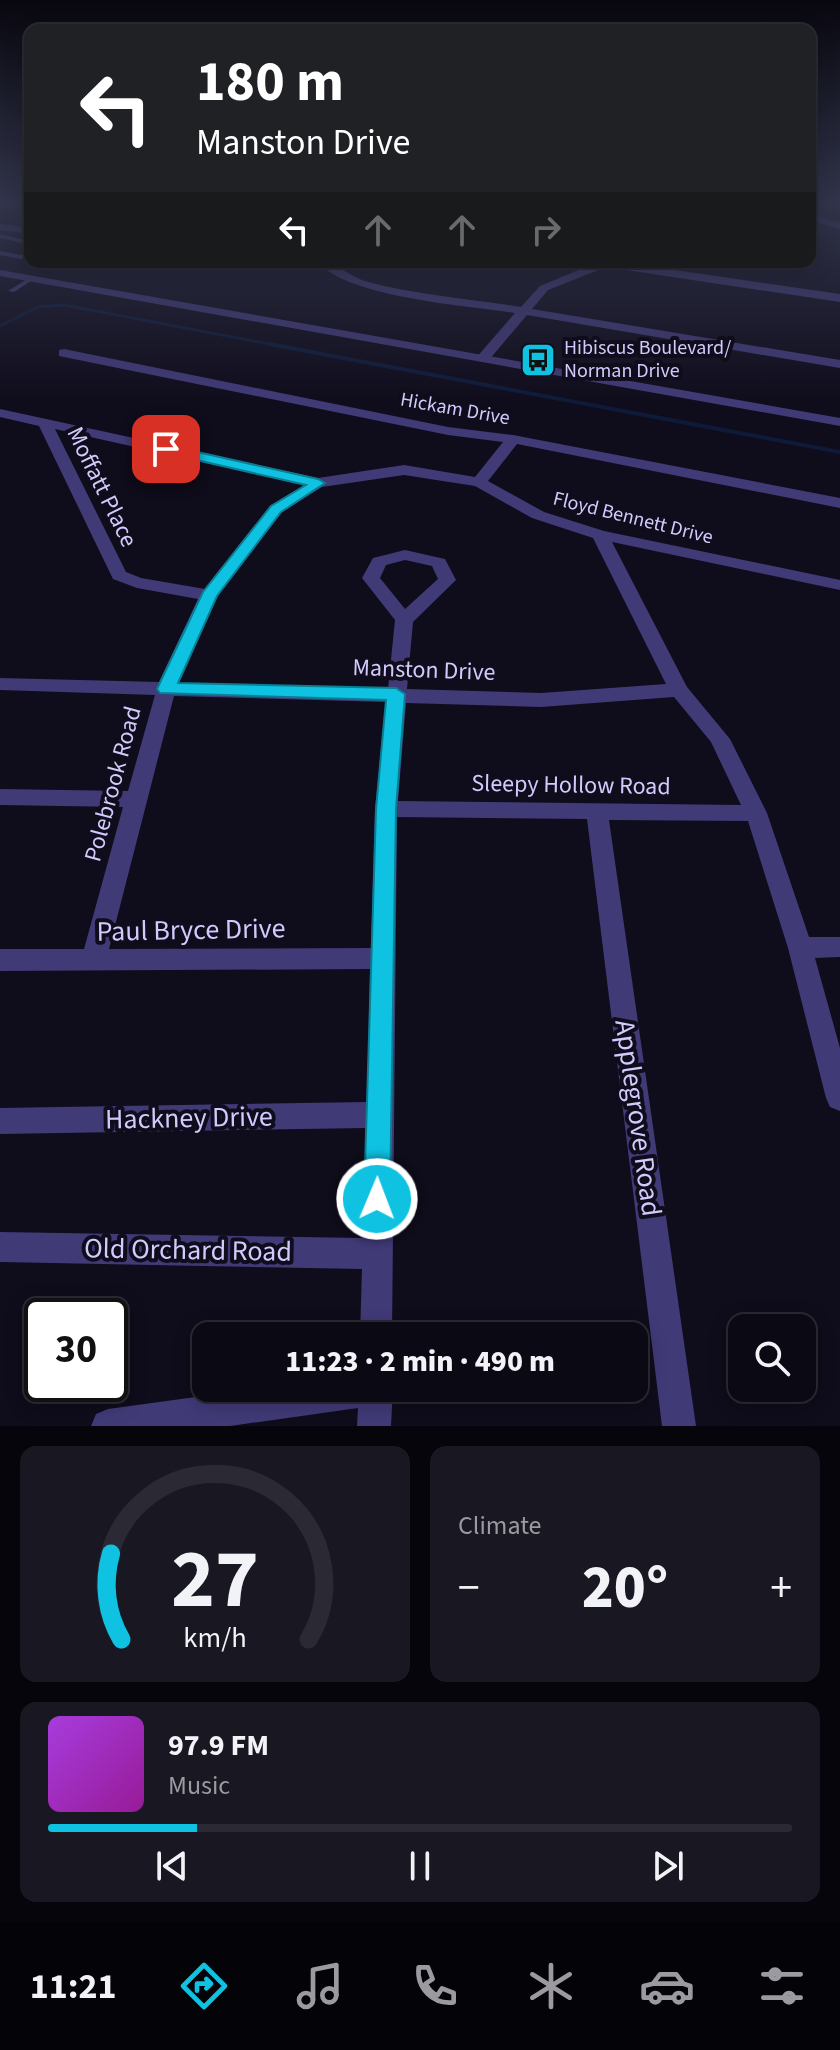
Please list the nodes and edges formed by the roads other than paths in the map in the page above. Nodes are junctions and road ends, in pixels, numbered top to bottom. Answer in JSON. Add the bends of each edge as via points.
{"nodes":[{"id":1,"x":334,"y":271,"type":"edge"},
{"id":2,"x":587,"y":271,"type":"edge"},
{"id":3,"x":656,"y":271,"type":"edge"},
{"id":4,"x":0,"y":273,"type":"edge"},
{"id":5,"x":32,"y":278,"type":"junction"},
{"id":6,"x":12,"y":291,"type":"dead end"},
{"id":7,"x":840,"y":298,"type":"edge"},
{"id":8,"x":522,"y":311,"type":"junction"},
{"id":9,"x":64,"y":353,"type":"dead end"},
{"id":10,"x":483,"y":358,"type":"junction"},
{"id":11,"x":840,"y":364,"type":"edge"},
{"id":12,"x":0,"y":413,"type":"edge"},
{"id":13,"x":44,"y":422,"type":"junction"},
{"id":14,"x":840,"y":422,"type":"edge"},
{"id":15,"x":513,"y":439,"type":"junction"},
{"id":16,"x":479,"y":482,"type":"junction"},
{"id":17,"x":318,"y":483,"type":"junction"},
{"id":18,"x":840,"y":503,"type":"edge"},
{"id":19,"x":600,"y":535,"type":"junction"},
{"id":20,"x":840,"y":585,"type":"edge"},
{"id":21,"x":209,"y":595,"type":"junction"},
{"id":22,"x":404,"y":620,"type":"dead end"},
{"id":23,"x":0,"y":684,"type":"edge"},
{"id":24,"x":166,"y":689,"type":"junction"},
{"id":25,"x":679,"y":690,"type":"junction"},
{"id":26,"x":396,"y":694,"type":"junction"},
{"id":27,"x":0,"y":797,"type":"edge"},
{"id":28,"x":137,"y":799,"type":"junction"},
{"id":29,"x":386,"y":809,"type":"junction"},
{"id":30,"x":597,"y":811,"type":"junction"},
{"id":31,"x":756,"y":813,"type":"junction"},
{"id":32,"x":840,"y":947,"type":"edge"},
{"id":33,"x":800,"y":948,"type":"junction"},
{"id":34,"x":382,"y":958,"type":"junction"},
{"id":35,"x":0,"y":960,"type":"edge"},
{"id":36,"x":93,"y":961,"type":"junction"},
{"id":37,"x":840,"y":1098,"type":"edge"},
{"id":38,"x":378,"y":1115,"type":"junction"},
{"id":39,"x":0,"y":1121,"type":"edge"},
{"id":40,"x":0,"y":1247,"type":"edge"},
{"id":41,"x":376,"y":1254,"type":"junction"},
{"id":42,"x":376,"y":1322,"type":"edge"},
{"id":43,"x":277,"y":1402,"type":"edge"},
{"id":44,"x":375,"y":1402,"type":"edge"},
{"id":45,"x":108,"y":1426,"type":"edge"},
{"id":46,"x":374,"y":1426,"type":"edge"},
{"id":47,"x":679,"y":1426,"type":"edge"}],
"edges":[{"from":1,"to":8,"type":"street","via":[[366,285]]},
{"from":2,"to":8,"type":"street","via":[[544,288]]},
{"from":3,"to":7,"type":"street"},
{"from":4,"to":5,"type":"street"},
{"from":5,"to":6,"type":"lane"},
{"from":5,"to":10,"type":"street"},
{"from":8,"to":10,"type":"street"},
{"from":8,"to":11,"type":"street"},
{"from":9,"to":15,"type":"street","name":"Hickam Drive","via":[[448,431]]},
{"from":10,"to":14,"type":"street"},
{"from":12,"to":13,"type":"street","name":"Floyd Bennett Drive"},
{"from":13,"to":17,"type":"street","name":"Floyd Bennett Drive"},
{"from":13,"to":21,"type":"street","name":"Moffatt Place","via":[[119,575]]},
{"from":15,"to":16,"type":"street"},
{"from":15,"to":18,"type":"street","name":"Hickam Drive"},
{"from":16,"to":17,"type":"street","name":"Floyd Bennett Drive","via":[[404,470]]},
{"from":16,"to":19,"type":"street","name":"Floyd Bennett Drive","via":[[538,515]]},
{"from":17,"to":21,"type":"street","name":"Polebrook Road","via":[[276,509]]},
{"from":19,"to":20,"type":"street","name":"Floyd Bennett Drive"},
{"from":19,"to":25,"type":"street"},
{"from":21,"to":24,"type":"street","name":"Polebrook Road"},
{"from":22,"to":26,"type":"street"},
{"from":23,"to":24,"type":"street","name":"Manston Drive"},
{"from":24,"to":26,"type":"street","name":"Manston Drive"},
{"from":24,"to":28,"type":"street","name":"Polebrook Road"},
{"from":25,"to":26,"type":"street","name":"Manston Drive","via":[[541,700]]},
{"from":25,"to":31,"type":"street","via":[[720,739]]},
{"from":26,"to":29,"type":"street"},
{"from":27,"to":28,"type":"street"},
{"from":28,"to":36,"type":"street","name":"Polebrook Road"},
{"from":29,"to":30,"type":"street","name":"Sleepy Hollow Road"},
{"from":29,"to":34,"type":"street"},
{"from":30,"to":31,"type":"street","name":"Sleepy Hollow Road"},
{"from":30,"to":47,"type":"street","name":"Applegrove Road"},
{"from":31,"to":33,"type":"street"},
{"from":32,"to":33,"type":"street"},
{"from":33,"to":37,"type":"street"},
{"from":34,"to":36,"type":"street","name":"Paul Bryce Drive"},
{"from":34,"to":38,"type":"street"},
{"from":35,"to":36,"type":"street","name":"Paul Bryce Drive"},
{"from":38,"to":39,"type":"street","name":"Hackney Drive"},
{"from":38,"to":41,"type":"street"},
{"from":40,"to":41,"type":"street","name":"Old Orchard Road"},
{"from":41,"to":42,"type":"street"},
{"from":43,"to":45,"type":"street"},
{"from":44,"to":46,"type":"street"}]}
